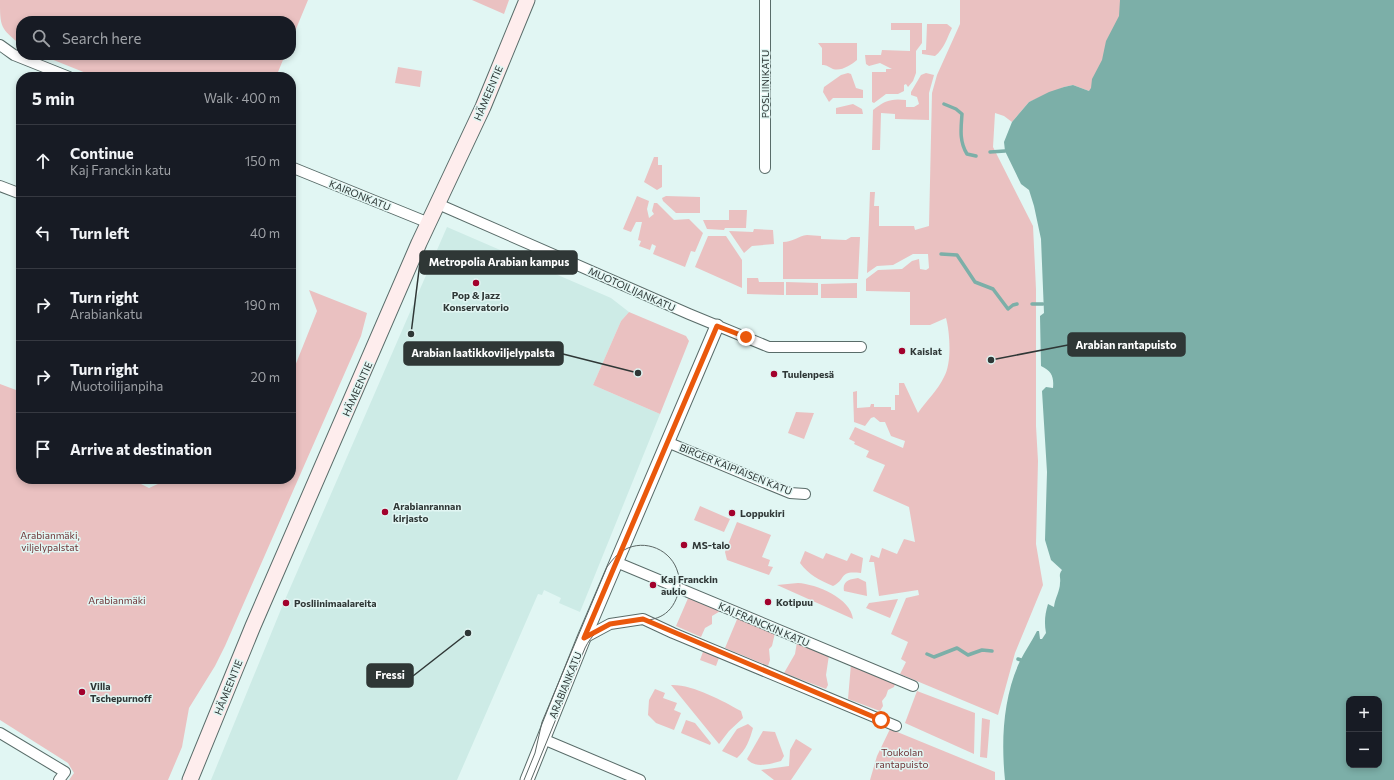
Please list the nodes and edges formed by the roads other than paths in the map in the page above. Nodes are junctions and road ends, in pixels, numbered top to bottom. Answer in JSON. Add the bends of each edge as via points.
{"nodes":[{"id":1,"x":527,"y":0,"type":"edge"},
{"id":2,"x":765,"y":0,"type":"edge"},
{"id":3,"x":0,"y":45,"type":"edge"},
{"id":4,"x":16,"y":56,"type":"edge"},
{"id":5,"x":26,"y":60,"type":"edge"},
{"id":6,"x":56,"y":72,"type":"edge"},
{"id":7,"x":765,"y":168,"type":"dead end"},
{"id":8,"x":296,"y":169,"type":"edge"},
{"id":9,"x":0,"y":186,"type":"edge"},
{"id":10,"x":16,"y":192,"type":"edge"},
{"id":11,"x":438,"y":204,"type":"junction"},
{"id":12,"x":428,"y":223,"type":"junction"},
{"id":13,"x":717,"y":326,"type":"junction"},
{"id":14,"x":861,"y":347,"type":"dead end"},
{"id":15,"x":667,"y":442,"type":"junction"},
{"id":16,"x":805,"y":494,"type":"dead end"},
{"id":17,"x":616,"y":562,"type":"junction"},
{"id":18,"x":584,"y":638,"type":"junction"},
{"id":19,"x":913,"y":686,"type":"dead end"},
{"id":20,"x":896,"y":726,"type":"dead end"},
{"id":21,"x":0,"y":733,"type":"edge"},
{"id":22,"x":543,"y":739,"type":"junction"},
{"id":23,"x":62,"y":776,"type":"edge"},
{"id":24,"x":190,"y":780,"type":"edge"},
{"id":25,"x":527,"y":780,"type":"edge"},
{"id":26,"x":640,"y":780,"type":"edge"}],
"edges":[{"from":1,"to":11,"type":"main road","name":"HÄMEENTIE","via":[[483,107]]},
{"from":2,"to":7,"type":"street","name":"POSLIINIKATU"},
{"from":3,"to":4,"type":"street"},
{"from":5,"to":6,"type":"street"},
{"from":8,"to":12,"type":"street","name":"KAIRONKATU"},
{"from":9,"to":10,"type":"street"},
{"from":11,"to":12,"type":"main road","name":"HÄMEENTIE"},
{"from":11,"to":13,"type":"street","name":"MUOTOILIJANKATU"},
{"from":12,"to":24,"type":"main road","name":"HÄMEENTIE","via":[[253,626]]},
{"from":13,"to":14,"type":"street","name":"MUOTOILIJANKATU","via":[[768,347]]},
{"from":13,"to":15,"type":"street","name":"ARABIANKATU"},
{"from":15,"to":16,"type":"street","name":"BIRGER KAIPIAISEN KATU","via":[[790,494]]},
{"from":15,"to":17,"type":"street","name":"ARABIANKATU"},
{"from":17,"to":18,"type":"street","name":"ARABIANKATU"},
{"from":17,"to":19,"type":"street","name":"KAJ FRANCKIN KATU"},
{"from":18,"to":20,"type":"street","via":[[610,624],[643,619]]},
{"from":18,"to":22,"type":"street","name":"ARABIANKATU"},
{"from":21,"to":23,"type":"street"},
{"from":22,"to":25,"type":"street","name":"ARABIANKATU"},
{"from":22,"to":26,"type":"street"}]}
